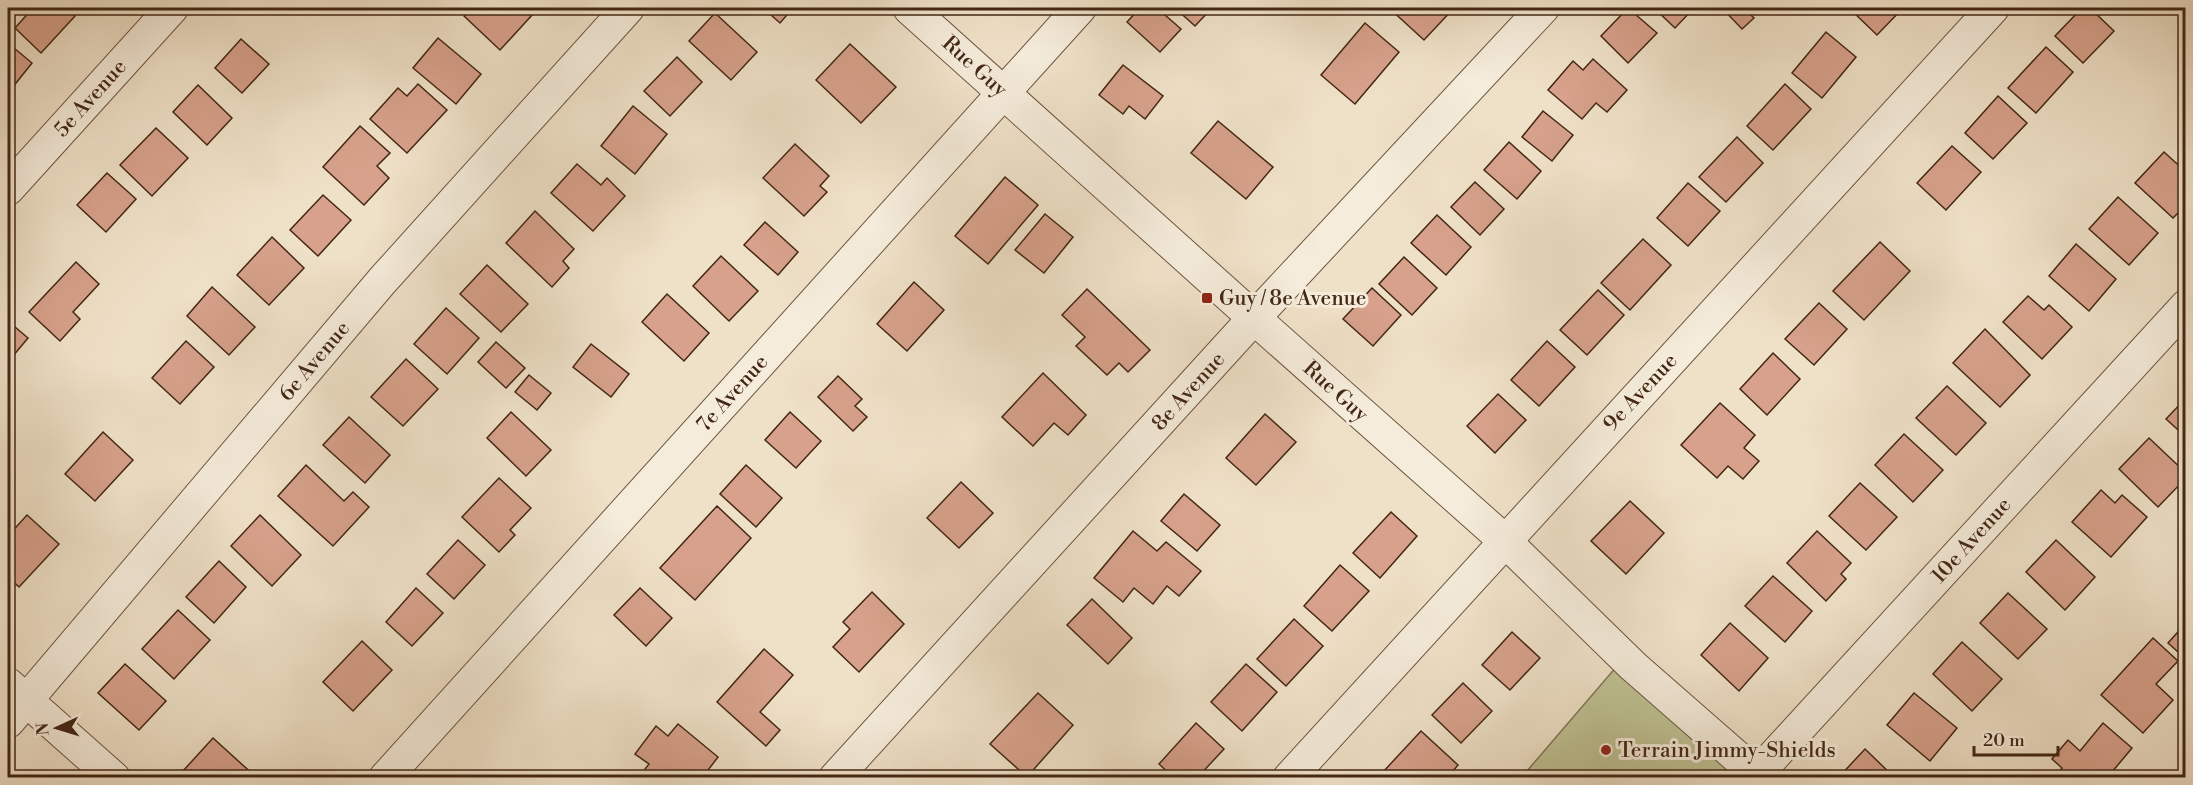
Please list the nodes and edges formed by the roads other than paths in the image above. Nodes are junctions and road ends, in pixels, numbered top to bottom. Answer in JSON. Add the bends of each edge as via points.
{"nodes":[{"id":1,"x":172,"y":8,"type":"edge"},
{"id":2,"x":628,"y":8,"type":"edge"},
{"id":3,"x":909,"y":8,"type":"edge"},
{"id":4,"x":1080,"y":8,"type":"edge"},
{"id":5,"x":1543,"y":8,"type":"edge"},
{"id":6,"x":1993,"y":8,"type":"edge"},
{"id":7,"x":1004,"y":92,"type":"junction"},
{"id":8,"x":8,"y":189,"type":"edge"},
{"id":9,"x":2186,"y":306,"type":"edge"},
{"id":10,"x":1254,"y":318,"type":"junction"},
{"id":11,"x":1504,"y":540,"type":"junction"},
{"id":12,"x":14,"y":702,"type":"edge"},
{"id":13,"x":1759,"y":776,"type":"edge"},
{"id":14,"x":114,"y":777,"type":"edge"},
{"id":15,"x":385,"y":777,"type":"edge"},
{"id":16,"x":835,"y":777,"type":"edge"},
{"id":17,"x":1289,"y":777,"type":"edge"}],
"edges":[{"from":1,"to":8,"type":"street","name":"5e Avenue"},
{"from":2,"to":12,"type":"street","name":"6e Avenue","via":[[382,281]]},
{"from":3,"to":7,"type":"street","name":"Rue Guy"},
{"from":4,"to":7,"type":"street","name":"7e Avenue"},
{"from":5,"to":10,"type":"street","name":"8e Avenue"},
{"from":6,"to":11,"type":"street","name":"9e Avenue"},
{"from":7,"to":10,"type":"street","name":"Rue Guy"},
{"from":7,"to":15,"type":"street","name":"7e Avenue"},
{"from":9,"to":13,"type":"street","name":"10e Avenue"},
{"from":10,"to":11,"type":"street","name":"Rue Guy"},
{"from":10,"to":16,"type":"street","name":"8e Avenue"},
{"from":11,"to":13,"type":"street","name":"Rue Guy","via":[[1633,666]]},
{"from":11,"to":17,"type":"street","name":"9e Avenue"},
{"from":12,"to":14,"type":"street"}]}
